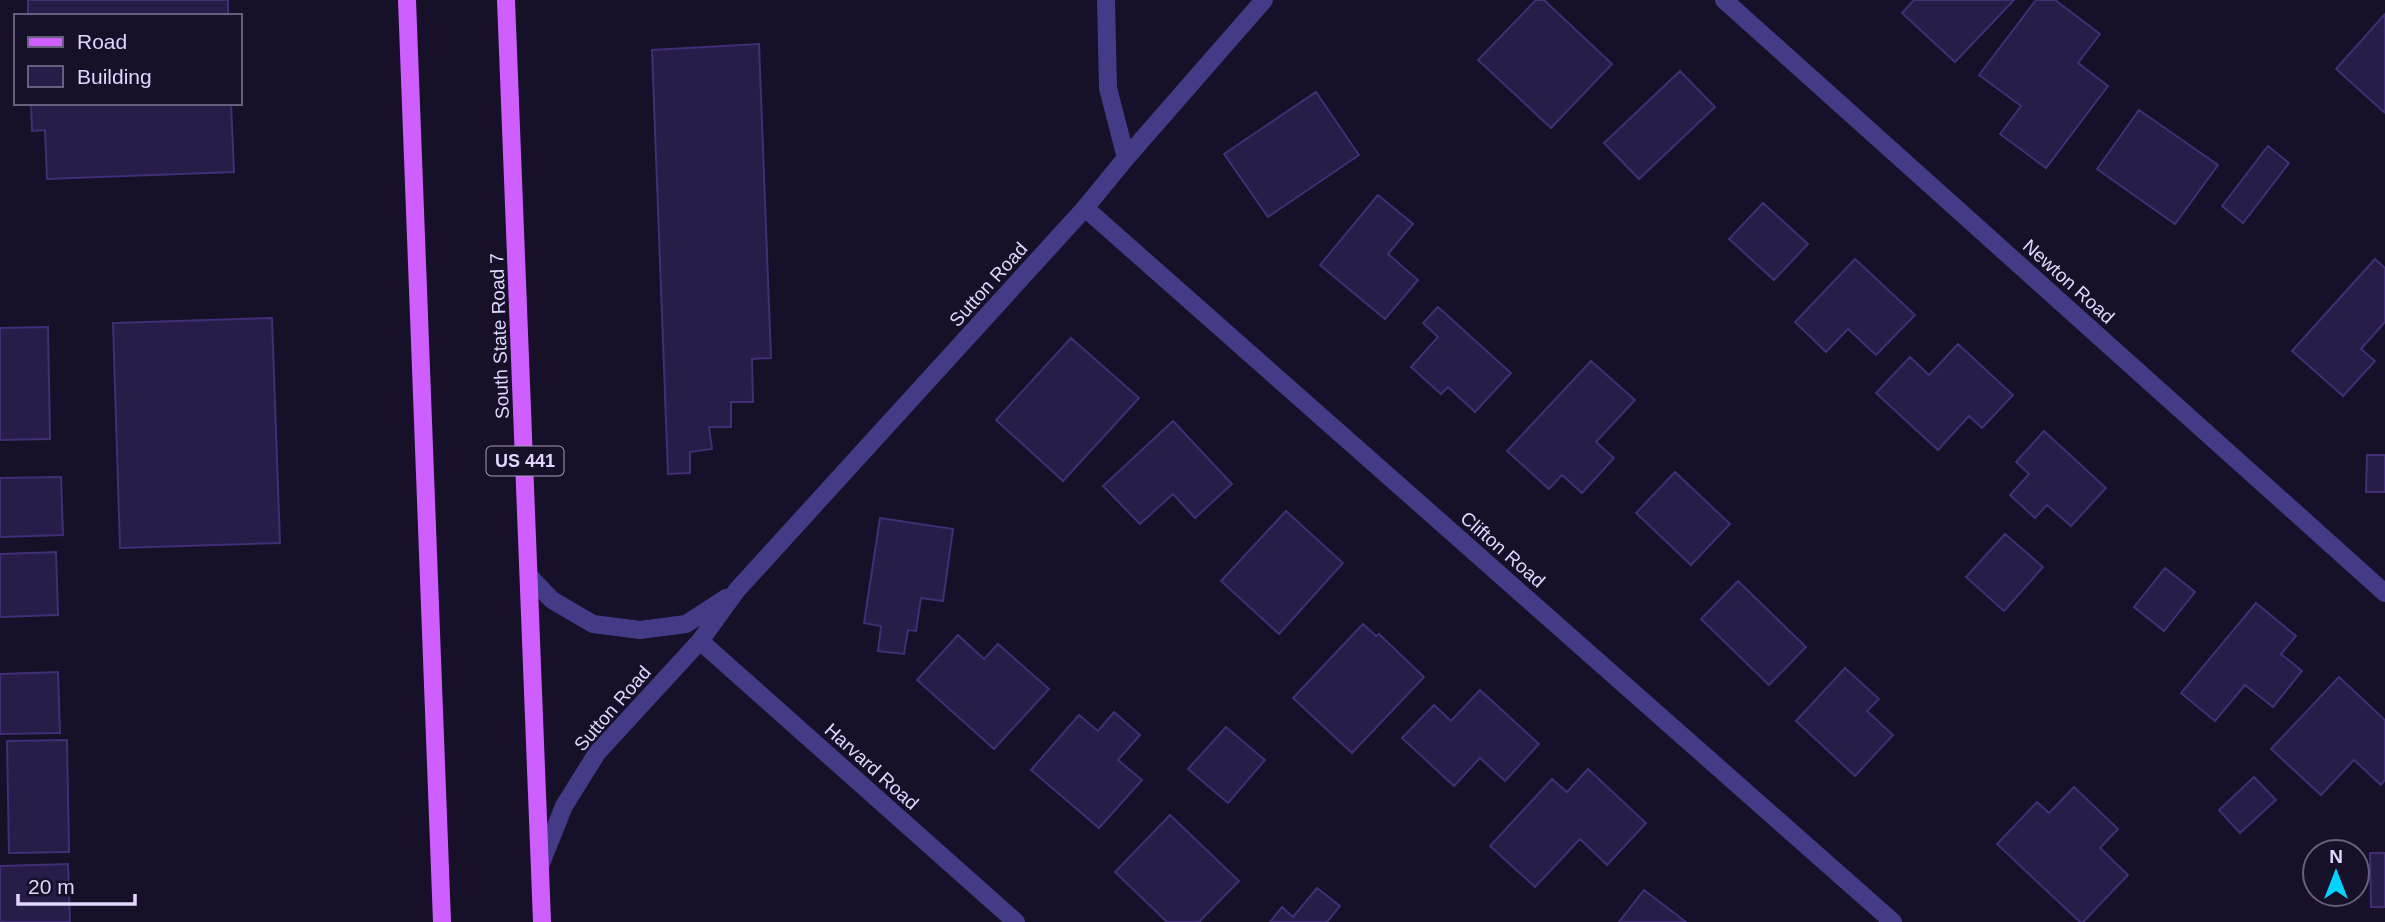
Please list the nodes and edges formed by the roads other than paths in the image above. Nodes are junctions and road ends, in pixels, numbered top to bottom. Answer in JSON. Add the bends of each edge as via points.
{"nodes":[{"id":1,"x":407,"y":0,"type":"edge"},
{"id":2,"x":506,"y":0,"type":"edge"},
{"id":3,"x":1106,"y":0,"type":"edge"},
{"id":4,"x":1264,"y":0,"type":"edge"},
{"id":5,"x":1724,"y":0,"type":"edge"},
{"id":6,"x":1126,"y":158,"type":"junction"},
{"id":7,"x":1086,"y":208,"type":"junction"},
{"id":8,"x":529,"y":576,"type":"junction"},
{"id":9,"x":737,"y":590,"type":"junction"},
{"id":10,"x":2385,"y":593,"type":"edge"},
{"id":11,"x":700,"y":641,"type":"junction"},
{"id":12,"x":540,"y":866,"type":"junction"},
{"id":13,"x":442,"y":922,"type":"edge"},
{"id":14,"x":542,"y":922,"type":"edge"},
{"id":15,"x":1016,"y":922,"type":"edge"},
{"id":16,"x":1893,"y":922,"type":"edge"}],
"edges":[{"from":1,"to":13,"type":"main road"},
{"from":2,"to":8,"type":"main road","name":"South State Road 7","number":"US 441"},
{"from":3,"to":6,"type":"street","via":[[1108,88]]},
{"from":4,"to":6,"type":"street","name":"Sutton Road"},
{"from":5,"to":10,"type":"street","name":"Newton Road"},
{"from":6,"to":7,"type":"street","name":"Sutton Road"},
{"from":7,"to":9,"type":"street","name":"Sutton Road"},
{"from":7,"to":16,"type":"street","name":"Clifton Road"},
{"from":8,"to":9,"type":"street","name":"Sutton Road","via":[[552,600],[593,624],[640,631],[687,624]]},
{"from":8,"to":12,"type":"main road","name":"South State Road 7","number":"US 441"},
{"from":9,"to":11,"type":"street","name":"Sutton Road"},
{"from":11,"to":12,"type":"street","name":"Sutton Road","via":[[597,753],[564,806]]},
{"from":11,"to":15,"type":"street","name":"Harvard Road"},
{"from":12,"to":14,"type":"main road","name":"South State Road 7","number":"US 441"}]}
